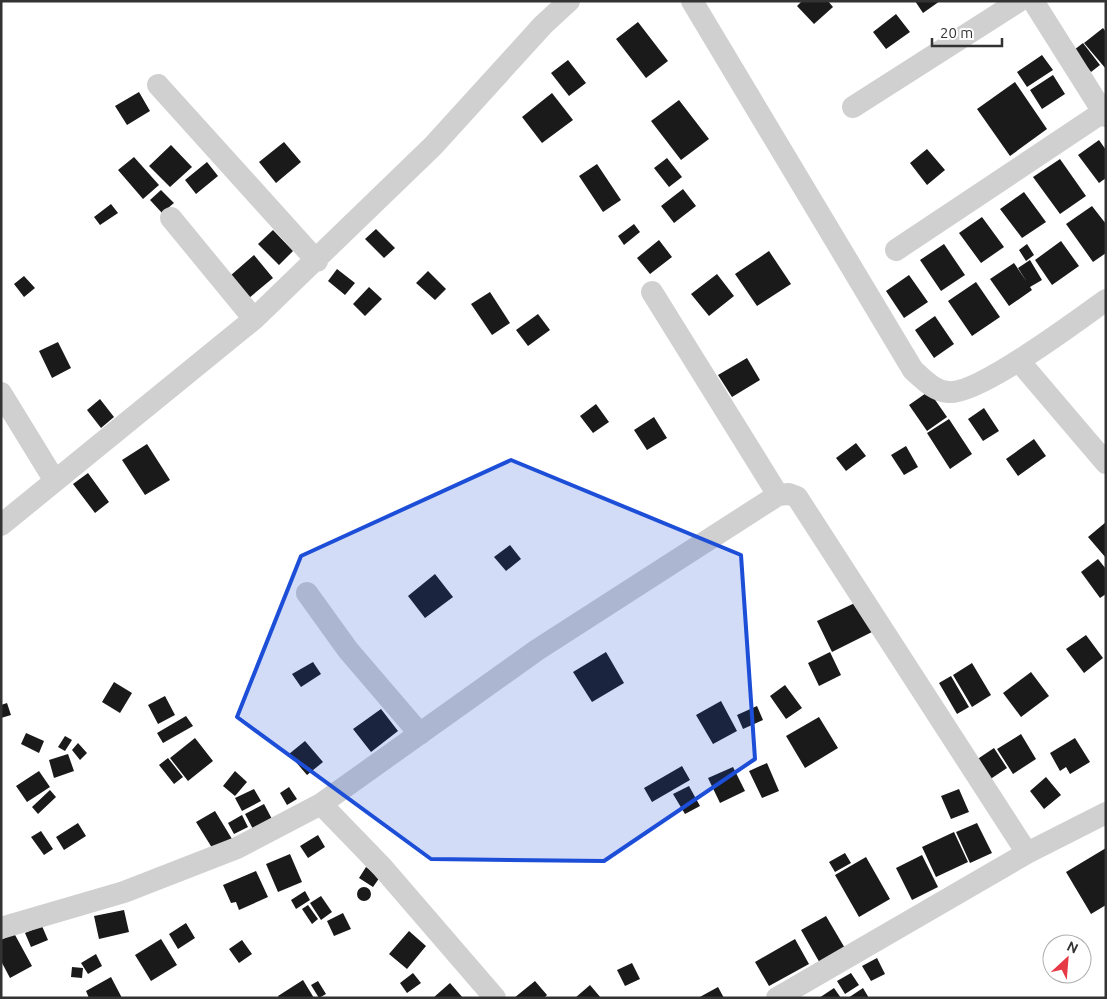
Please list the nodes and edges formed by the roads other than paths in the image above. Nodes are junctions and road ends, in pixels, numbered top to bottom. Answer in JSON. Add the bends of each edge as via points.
{"nodes":[{"id":1,"x":569,"y":1,"type":"edge"},
{"id":2,"x":692,"y":1,"type":"edge"},
{"id":3,"x":1019,"y":1,"type":"edge"},
{"id":4,"x":1033,"y":1,"type":"edge"},
{"id":5,"x":158,"y":85,"type":"dead end"},
{"id":6,"x":853,"y":106,"type":"dead end"},
{"id":7,"x":1105,"y":113,"type":"edge"},
{"id":8,"x":171,"y":218,"type":"dead end"},
{"id":9,"x":896,"y":250,"type":"dead end"},
{"id":10,"x":317,"y":261,"type":"junction"},
{"id":11,"x":652,"y":292,"type":"dead end"},
{"id":12,"x":1106,"y":300,"type":"edge"},
{"id":13,"x":254,"y":320,"type":"junction"},
{"id":14,"x":1019,"y":360,"type":"junction"},
{"id":15,"x":1,"y":393,"type":"edge"},
{"id":16,"x":1106,"y":463,"type":"edge"},
{"id":17,"x":55,"y":481,"type":"junction"},
{"id":18,"x":778,"y":495,"type":"junction"},
{"id":19,"x":1,"y":525,"type":"edge"},
{"id":20,"x":307,"y":593,"type":"dead end"},
{"id":21,"x":420,"y":734,"type":"junction"},
{"id":22,"x":321,"y":804,"type":"junction"},
{"id":23,"x":1106,"y":814,"type":"edge"},
{"id":24,"x":1027,"y":853,"type":"junction"},
{"id":25,"x":1,"y":928,"type":"edge"},
{"id":26,"x":495,"y":998,"type":"edge"},
{"id":27,"x":777,"y":998,"type":"edge"}],
"edges":[{"from":1,"to":10,"type":"street","via":[[543,25],[433,146]]},
{"from":2,"to":14,"type":"street","via":[[913,370],[929,384],[947,392],[956,392]]},
{"from":3,"to":6,"type":"street"},
{"from":4,"to":7,"type":"street"},
{"from":5,"to":10,"type":"street"},
{"from":7,"to":9,"type":"street"},
{"from":8,"to":13,"type":"street"},
{"from":10,"to":13,"type":"street"},
{"from":11,"to":18,"type":"street"},
{"from":12,"to":14,"type":"street"},
{"from":13,"to":17,"type":"street"},
{"from":14,"to":16,"type":"street"},
{"from":15,"to":17,"type":"street"},
{"from":17,"to":19,"type":"street"},
{"from":18,"to":21,"type":"street","via":[[537,650]]},
{"from":18,"to":24,"type":"street","via":[[797,497]]},
{"from":20,"to":21,"type":"street","via":[[348,650]]},
{"from":21,"to":22,"type":"street"},
{"from":22,"to":25,"type":"street","via":[[237,848],[124,892]]},
{"from":22,"to":26,"type":"street","via":[[382,867]]},
{"from":23,"to":24,"type":"street"},
{"from":24,"to":27,"type":"street"}]}
